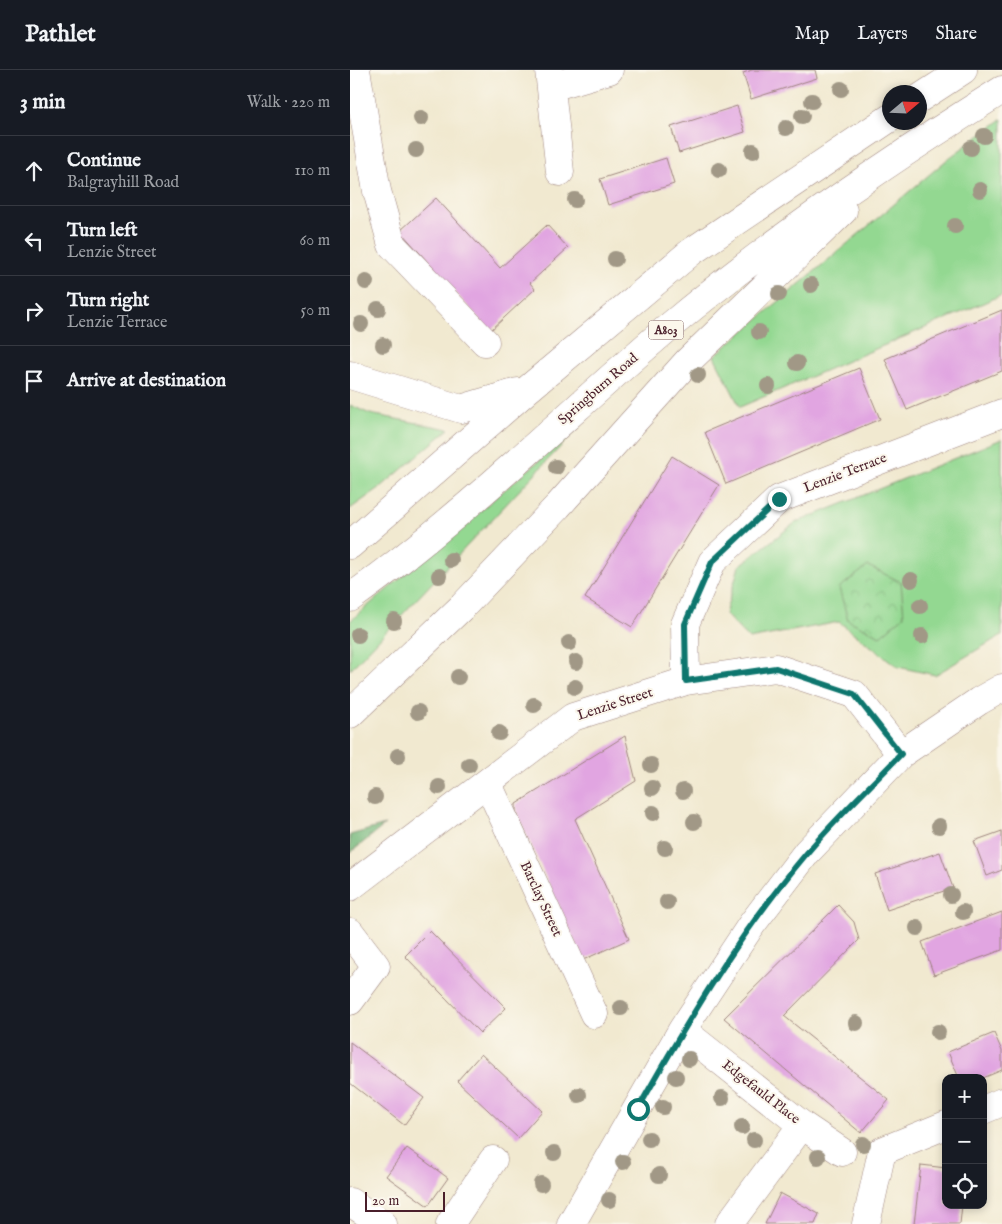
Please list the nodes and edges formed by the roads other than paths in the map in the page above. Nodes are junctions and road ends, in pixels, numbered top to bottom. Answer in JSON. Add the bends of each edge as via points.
{"nodes":[{"id":1,"x":356,"y":70,"type":"edge"},
{"id":2,"x":609,"y":70,"type":"edge"},
{"id":3,"x":963,"y":70,"type":"edge"},
{"id":4,"x":550,"y":79,"type":"edge"},
{"id":5,"x":1002,"y":90,"type":"edge"},
{"id":6,"x":927,"y":93,"type":"edge"},
{"id":7,"x":882,"y":123,"type":"edge"},
{"id":8,"x":905,"y":150,"type":"junction"},
{"id":9,"x":560,"y":172,"type":"dead end"},
{"id":10,"x":485,"y":342,"type":"dead end"},
{"id":11,"x":350,"y":375,"type":"edge"},
{"id":12,"x":527,"y":390,"type":"junction"},
{"id":13,"x":1002,"y":414,"type":"edge"},
{"id":14,"x":350,"y":545,"type":"edge"},
{"id":15,"x":350,"y":598,"type":"edge"},
{"id":16,"x":686,"y":681,"type":"junction"},
{"id":17,"x":1002,"y":688,"type":"edge"},
{"id":18,"x":350,"y":714,"type":"edge"},
{"id":19,"x":901,"y":754,"type":"junction"},
{"id":20,"x":488,"y":784,"type":"junction"},
{"id":21,"x":350,"y":887,"type":"edge"},
{"id":22,"x":350,"y":932,"type":"edge"},
{"id":23,"x":350,"y":1001,"type":"edge"},
{"id":24,"x":594,"y":1014,"type":"dead end"},
{"id":25,"x":682,"y":1030,"type":"junction"},
{"id":26,"x":1002,"y":1102,"type":"edge"},
{"id":27,"x":987,"y":1108,"type":"edge"},
{"id":28,"x":802,"y":1125,"type":"junction"},
{"id":29,"x":942,"y":1127,"type":"edge"},
{"id":30,"x":842,"y":1152,"type":"dead end"},
{"id":31,"x":493,"y":1160,"type":"dead end"},
{"id":32,"x":350,"y":1202,"type":"edge"},
{"id":33,"x":383,"y":1224,"type":"edge"},
{"id":34,"x":450,"y":1224,"type":"edge"},
{"id":35,"x":571,"y":1224,"type":"edge"},
{"id":36,"x":729,"y":1224,"type":"edge"},
{"id":37,"x":866,"y":1224,"type":"edge"}],
"edges":[{"from":1,"to":10,"type":"street","via":[[377,191],[392,245]]},
{"from":2,"to":4,"type":"street"},
{"from":3,"to":6,"type":"street"},
{"from":4,"to":9,"type":"street"},
{"from":5,"to":8,"type":"street","name":"Springburn Road","number":"A803"},
{"from":7,"to":12,"type":"street","via":[[691,252]]},
{"from":8,"to":15,"type":"street","name":"Springburn Road","number":"A803","via":[[745,265],[434,532]]},
{"from":8,"to":18,"type":"street","via":[[688,361],[463,606]]},
{"from":11,"to":12,"type":"street","via":[[461,409]]},
{"from":12,"to":14,"type":"street"},
{"from":13,"to":16,"type":"street","name":"Lenzie Terrace","via":[[779,499],[712,562],[685,624]]},
{"from":16,"to":19,"type":"street","name":"Lenzie Street","via":[[776,668],[854,694]]},
{"from":16,"to":20,"type":"street","name":"Lenzie Street","via":[[573,717]]},
{"from":17,"to":19,"type":"street"},
{"from":19,"to":25,"type":"street","via":[[808,852],[752,924]]},
{"from":20,"to":21,"type":"street","name":"Lenzie Street"},
{"from":20,"to":24,"type":"street","name":"Barclay Street"},
{"from":22,"to":23,"type":"street","via":[[376,966]]},
{"from":25,"to":28,"type":"street","name":"Edgefauld Place"},
{"from":25,"to":35,"type":"street"},
{"from":26,"to":27,"type":"street"},
{"from":28,"to":30,"type":"street","name":"Edgefauld Place"},
{"from":28,"to":36,"type":"street"},
{"from":29,"to":37,"type":"street","via":[[882,1151]]},
{"from":31,"to":34,"type":"street"},
{"from":32,"to":33,"type":"street"}]}
